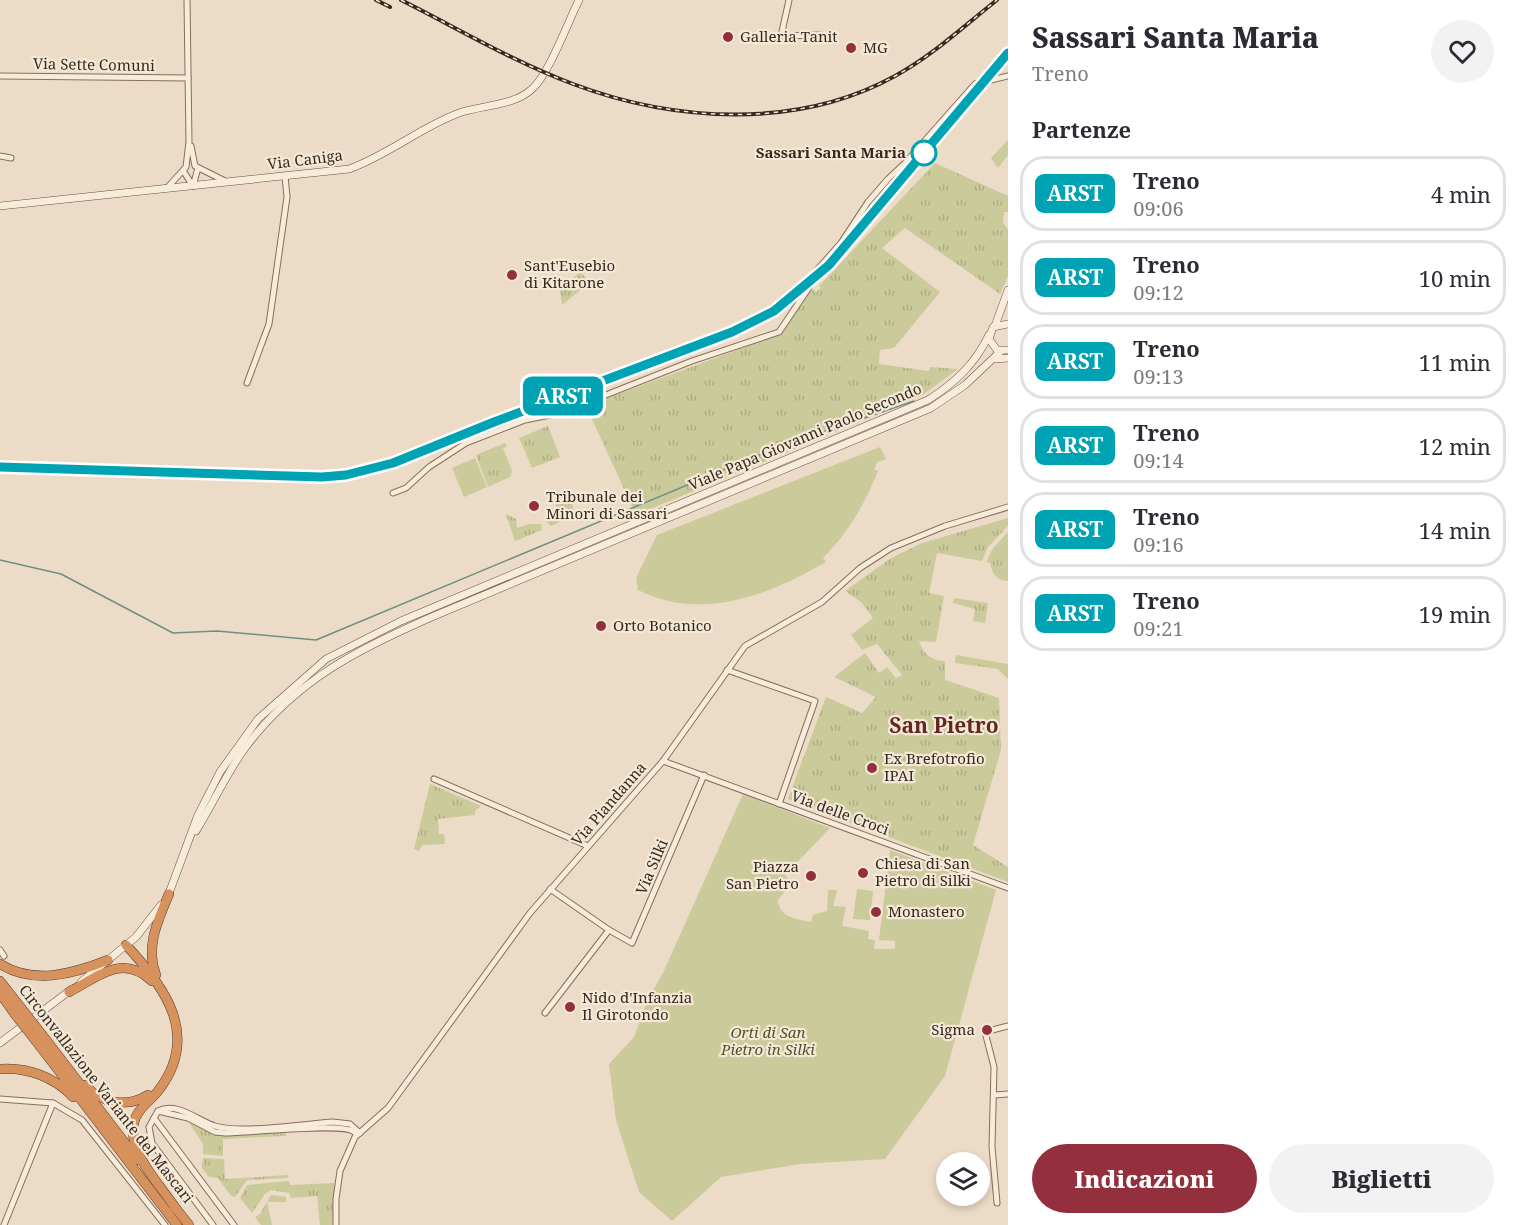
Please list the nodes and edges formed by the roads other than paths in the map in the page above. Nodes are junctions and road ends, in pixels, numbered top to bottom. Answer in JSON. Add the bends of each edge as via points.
{"nodes":[{"id":1,"x":187,"y":0,"type":"edge"},
{"id":2,"x":579,"y":0,"type":"edge"},
{"id":3,"x":789,"y":0,"type":"edge"},
{"id":4,"x":820,"y":35,"type":"dead end"},
{"id":5,"x":0,"y":76,"type":"edge"},
{"id":6,"x":1007,"y":76,"type":"edge"},
{"id":7,"x":188,"y":78,"type":"junction"},
{"id":8,"x":189,"y":142,"type":"junction"},
{"id":9,"x":0,"y":156,"type":"edge"},
{"id":10,"x":11,"y":158,"type":"dead end"},
{"id":11,"x":198,"y":168,"type":"junction"},
{"id":12,"x":184,"y":172,"type":"junction"},
{"id":13,"x":285,"y":176,"type":"junction"},
{"id":14,"x":227,"y":182,"type":"junction"},
{"id":15,"x":193,"y":186,"type":"junction"},
{"id":16,"x":167,"y":189,"type":"junction"},
{"id":17,"x":0,"y":206,"type":"edge"},
{"id":18,"x":1008,"y":290,"type":"edge"},
{"id":19,"x":1008,"y":324,"type":"edge"},
{"id":20,"x":995,"y":326,"type":"junction"},
{"id":21,"x":989,"y":335,"type":"junction"},
{"id":22,"x":1006,"y":353,"type":"edge"},
{"id":23,"x":247,"y":383,"type":"dead end"},
{"id":24,"x":393,"y":493,"type":"dead end"},
{"id":25,"x":1008,"y":507,"type":"edge"},
{"id":26,"x":727,"y":670,"type":"junction"},
{"id":27,"x":663,"y":761,"type":"junction"},
{"id":28,"x":704,"y":775,"type":"junction"},
{"id":29,"x":434,"y":779,"type":"dead end"},
{"id":30,"x":779,"y":804,"type":"junction"},
{"id":31,"x":190,"y":841,"type":"junction"},
{"id":32,"x":588,"y":846,"type":"junction"},
{"id":33,"x":1008,"y":888,"type":"edge"},
{"id":34,"x":550,"y":889,"type":"junction"},
{"id":35,"x":169,"y":894,"type":"junction"},
{"id":36,"x":609,"y":930,"type":"junction"},
{"id":37,"x":126,"y":945,"type":"junction"},
{"id":38,"x":0,"y":950,"type":"edge"},
{"id":39,"x":2,"y":960,"type":"edge"},
{"id":40,"x":108,"y":960,"type":"junction"},
{"id":41,"x":0,"y":981,"type":"edge"},
{"id":42,"x":162,"y":991,"type":"junction"},
{"id":43,"x":69,"y":992,"type":"junction"},
{"id":44,"x":0,"y":993,"type":"edge"},
{"id":45,"x":18,"y":1010,"type":"junction"},
{"id":46,"x":545,"y":1013,"type":"dead end"},
{"id":47,"x":1008,"y":1026,"type":"edge"},
{"id":48,"x":40,"y":1039,"type":"junction"},
{"id":49,"x":0,"y":1043,"type":"edge"},
{"id":50,"x":0,"y":1069,"type":"edge"},
{"id":51,"x":162,"y":1084,"type":"junction"},
{"id":52,"x":1008,"y":1094,"type":"edge"},
{"id":53,"x":994,"y":1095,"type":"junction"},
{"id":54,"x":0,"y":1099,"type":"edge"},
{"id":55,"x":53,"y":1103,"type":"junction"},
{"id":56,"x":154,"y":1118,"type":"junction"},
{"id":57,"x":106,"y":1132,"type":"junction"},
{"id":58,"x":358,"y":1134,"type":"junction"},
{"id":59,"x":997,"y":1203,"type":"dead end"},
{"id":60,"x":176,"y":1209,"type":"junction"},
{"id":61,"x":4,"y":1225,"type":"edge"},
{"id":62,"x":165,"y":1225,"type":"edge"},
{"id":63,"x":177,"y":1225,"type":"edge"},
{"id":64,"x":189,"y":1225,"type":"edge"},
{"id":65,"x":213,"y":1225,"type":"edge"},
{"id":66,"x":234,"y":1225,"type":"edge"},
{"id":67,"x":336,"y":1225,"type":"edge"}],
"edges":[{"from":1,"to":7,"type":"street"},
{"from":2,"to":13,"type":"main road","name":"Via Caniga","via":[[544,72],[532,89],[521,96],[455,115],[372,161],[349,169]]},
{"from":3,"to":4,"type":"street","via":[[781,36]]},
{"from":5,"to":7,"type":"street","name":"Via Sette Comuni"},
{"from":6,"to":24,"type":"street","via":[[975,84],[888,179],[810,278],[808,289],[779,332],[560,413],[525,420],[466,443],[444,455],[406,488]]},
{"from":7,"to":8,"type":"street"},
{"from":8,"to":11,"type":"street"},
{"from":8,"to":12,"type":"street"},
{"from":9,"to":10,"type":"street"},
{"from":11,"to":14,"type":"street"},
{"from":11,"to":15,"type":"street"},
{"from":12,"to":15,"type":"street"},
{"from":12,"to":16,"type":"street"},
{"from":13,"to":14,"type":"main road","name":"Via Caniga"},
{"from":13,"to":23,"type":"street","via":[[287,197],[269,324]]},
{"from":14,"to":15,"type":"main road","name":"Via Caniga"},
{"from":15,"to":16,"type":"main road","name":"Via Caniga"},
{"from":16,"to":17,"type":"main road","name":"Via Caniga"},
{"from":18,"to":20,"type":"main road","name":"Viale Papa Giovanni Paolo Secondo"},
{"from":19,"to":20,"type":"main road"},
{"from":20,"to":21,"type":"main road","name":"Viale Papa Giovanni Paolo Secondo"},
{"from":21,"to":22,"type":"main road","via":[[993,347]]},
{"from":21,"to":31,"type":"main road","name":"Viale Papa Giovanni Paolo Secondo","via":[[958,379],[928,400],[418,613],[326,659],[258,719],[239,744],[198,814]]},
{"from":22,"to":31,"type":"main road","name":"Viale Papa Giovanni Paolo Secondo","via":[[990,361],[932,408],[434,616],[365,646],[331,666],[295,695],[245,748]]},
{"from":25,"to":26,"type":"street","name":"Via Piandanna","via":[[945,526],[891,549],[861,568],[822,602],[745,646]]},
{"from":26,"to":27,"type":"street","name":"Via Piandanna"},
{"from":26,"to":30,"type":"street","via":[[815,701]]},
{"from":27,"to":28,"type":"street","name":"Via delle Croci"},
{"from":27,"to":32,"type":"street","name":"Via Piandanna"},
{"from":28,"to":30,"type":"street","name":"Via delle Croci"},
{"from":28,"to":36,"type":"street","name":"Via Silki","via":[[632,943]]},
{"from":29,"to":32,"type":"street"},
{"from":30,"to":33,"type":"street","name":"Via delle Croci"},
{"from":31,"to":35,"type":"main road","name":"Viale Papa Giovanni Paolo Secondo"},
{"from":32,"to":34,"type":"street","name":"Via Piandanna"},
{"from":34,"to":36,"type":"street","name":"Via Silki"},
{"from":34,"to":58,"type":"street","name":"Via Piandanna","via":[[388,1108]]},
{"from":35,"to":37,"type":"main road","name":"Viale Papa Giovanni Paolo Secondo"},
{"from":35,"to":42,"type":"highway","via":[[151,952]]},
{"from":36,"to":46,"type":"street"},
{"from":37,"to":40,"type":"main road","name":"Viale Papa Giovanni Paolo Secondo"},
{"from":37,"to":42,"type":"highway","via":[[152,973]]},
{"from":38,"to":39,"type":"street"},
{"from":39,"to":40,"type":"highway","via":[[22,972],[44,976],[64,975]]},
{"from":40,"to":43,"type":"main road","name":"Viale Papa Giovanni Paolo Secondo"},
{"from":41,"to":45,"type":"highway","name":"Circonvallazione Variante del Mascari"},
{"from":42,"to":43,"type":"highway","via":[[143,973],[123,968],[109,970]]},
{"from":42,"to":51,"type":"highway","via":[[176,1019],[178,1041],[173,1066]]},
{"from":43,"to":49,"type":"main road","name":"Viale Papa Giovanni Paolo Secondo"},
{"from":44,"to":45,"type":"highway","name":"Circonvallazione Variante del Mascari"},
{"from":45,"to":48,"type":"highway","name":"Circonvallazione Variante del Mascari","bridge":true},
{"from":47,"to":53,"type":"street","via":[[985,1032],[994,1067]]},
{"from":48,"to":51,"type":"highway","via":[[89,1090],[104,1099],[133,1102]]},
{"from":48,"to":57,"type":"highway","name":"Circonvallazione Variante del Mascari"},
{"from":48,"to":60,"type":"highway","name":"Circonvallazione Variante del Mascari"},
{"from":50,"to":57,"type":"highway","via":[[39,1074],[58,1084]]},
{"from":51,"to":60,"type":"highway","via":[[138,1112],[134,1134],[137,1149]]},
{"from":52,"to":53,"type":"street"},
{"from":53,"to":59,"type":"street","via":[[992,1147]]},
{"from":54,"to":55,"type":"street"},
{"from":55,"to":61,"type":"street"},
{"from":55,"to":62,"type":"street","via":[[82,1120]]},
{"from":56,"to":58,"type":"street","via":[[158,1112],[188,1118],[225,1133],[333,1127]]},
{"from":56,"to":65,"type":"street","via":[[149,1127],[152,1143]]},
{"from":56,"to":66,"type":"street"},
{"from":57,"to":63,"type":"highway","name":"Circonvallazione Variante del Mascari"},
{"from":58,"to":67,"type":"street","name":"Via Piandanna","via":[[340,1171]]},
{"from":60,"to":64,"type":"highway","name":"Circonvallazione Variante del Mascari"}]}
